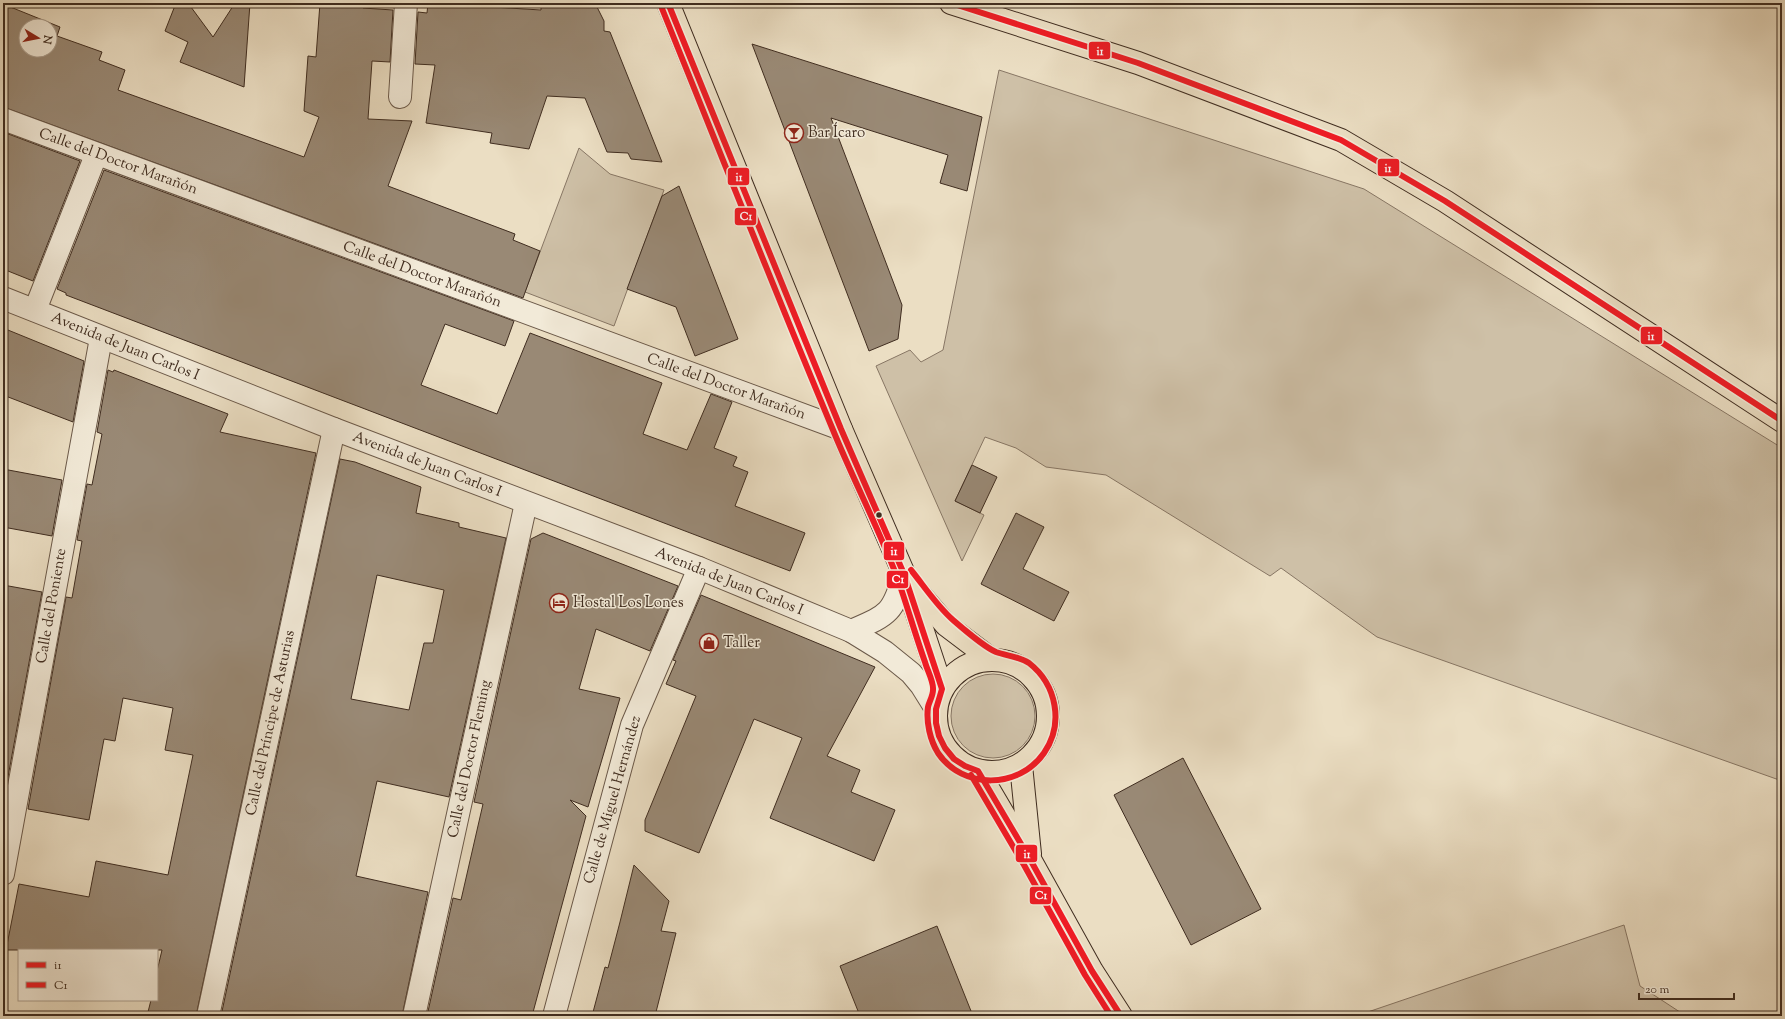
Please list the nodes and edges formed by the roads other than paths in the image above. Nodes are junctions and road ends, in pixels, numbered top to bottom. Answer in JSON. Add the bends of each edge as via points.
{"nodes":[{"id":1,"x":406,"y":3,"type":"edge"},
{"id":2,"x":951,"y":3,"type":"edge"},
{"id":3,"x":673,"y":8,"type":"edge"},
{"id":4,"x":980,"y":8,"type":"edge"},
{"id":5,"x":400,"y":97,"type":"dead end"},
{"id":6,"x":3,"y":119,"type":"edge"},
{"id":7,"x":96,"y":155,"type":"junction"},
{"id":8,"x":3,"y":298,"type":"edge"},
{"id":9,"x":35,"y":310,"type":"junction"},
{"id":10,"x":102,"y":338,"type":"junction"},
{"id":11,"x":1782,"y":421,"type":"edge"},
{"id":12,"x":334,"y":429,"type":"junction"},
{"id":13,"x":841,"y":429,"type":"junction"},
{"id":14,"x":526,"y":503,"type":"junction"},
{"id":15,"x":699,"y":568,"type":"junction"},
{"id":16,"x":904,"y":574,"type":"junction"},
{"id":17,"x":851,"y":631,"type":"junction"},
{"id":18,"x":991,"y":660,"type":"junction"},
{"id":19,"x":942,"y":689,"type":"junction"},
{"id":20,"x":936,"y":709,"type":"junction"},
{"id":21,"x":1021,"y":765,"type":"junction"},
{"id":22,"x":978,"y":771,"type":"junction"},
{"id":23,"x":1031,"y":861,"type":"junction"},
{"id":24,"x":3,"y":874,"type":"edge"},
{"id":25,"x":208,"y":1016,"type":"edge"},
{"id":26,"x":414,"y":1016,"type":"edge"},
{"id":27,"x":554,"y":1016,"type":"edge"},
{"id":28,"x":1121,"y":1016,"type":"edge"}],
"edges":[{"from":1,"to":5,"type":"street"},
{"from":2,"to":4,"type":"main road"},
{"from":3,"to":13,"type":"main road"},
{"from":4,"to":11,"type":"main road","via":[[1138,63],[1341,140],[1445,201]]},
{"from":6,"to":7,"type":"street","name":"Calle del Doctor Marañón"},
{"from":7,"to":9,"type":"street"},
{"from":7,"to":13,"type":"street","name":"Calle del Doctor Marañón"},
{"from":8,"to":9,"type":"street","name":"Avenida de Juan Carlos I"},
{"from":9,"to":10,"type":"street","name":"Avenida de Juan Carlos I"},
{"from":10,"to":12,"type":"street","name":"Avenida de Juan Carlos I"},
{"from":10,"to":24,"type":"street","name":"Calle del Poniente"},
{"from":12,"to":14,"type":"street","name":"Avenida de Juan Carlos I"},
{"from":12,"to":25,"type":"street","name":"Calle del Príncipe de Asturias"},
{"from":13,"to":16,"type":"main road"},
{"from":14,"to":15,"type":"street","name":"Avenida de Juan Carlos I"},
{"from":14,"to":26,"type":"street","name":"Calle del Doctor Fleming"},
{"from":15,"to":17,"type":"street","name":"Avenida de Juan Carlos I"},
{"from":15,"to":27,"type":"street","name":"Calle de Miguel Hernández","via":[[632,725]]},
{"from":16,"to":17,"type":"street","via":[[898,597],[890,610],[878,620]]},
{"from":16,"to":18,"type":"main road","via":[[946,625]]},
{"from":16,"to":19,"type":"main road"},
{"from":17,"to":20,"type":"street","name":"Avenida de Juan Carlos I","via":[[886,652],[911,673]]},
{"from":18,"to":19,"type":"main road","via":[[976,661],[963,668],[951,677]]},
{"from":18,"to":21,"type":"main road","via":[[1008,662],[1024,669],[1036,681],[1044,695],[1048,712],[1047,727],[1042,742],[1033,755]]},
{"from":19,"to":20,"type":"main road"},
{"from":20,"to":22,"type":"main road","via":[[936,723],[945,748],[960,762]]},
{"from":21,"to":22,"type":"main road","via":[[1007,771]]},
{"from":21,"to":23,"type":"main road"},
{"from":22,"to":23,"type":"main road"},
{"from":23,"to":28,"type":"main road","via":[[1092,971]]}]}
